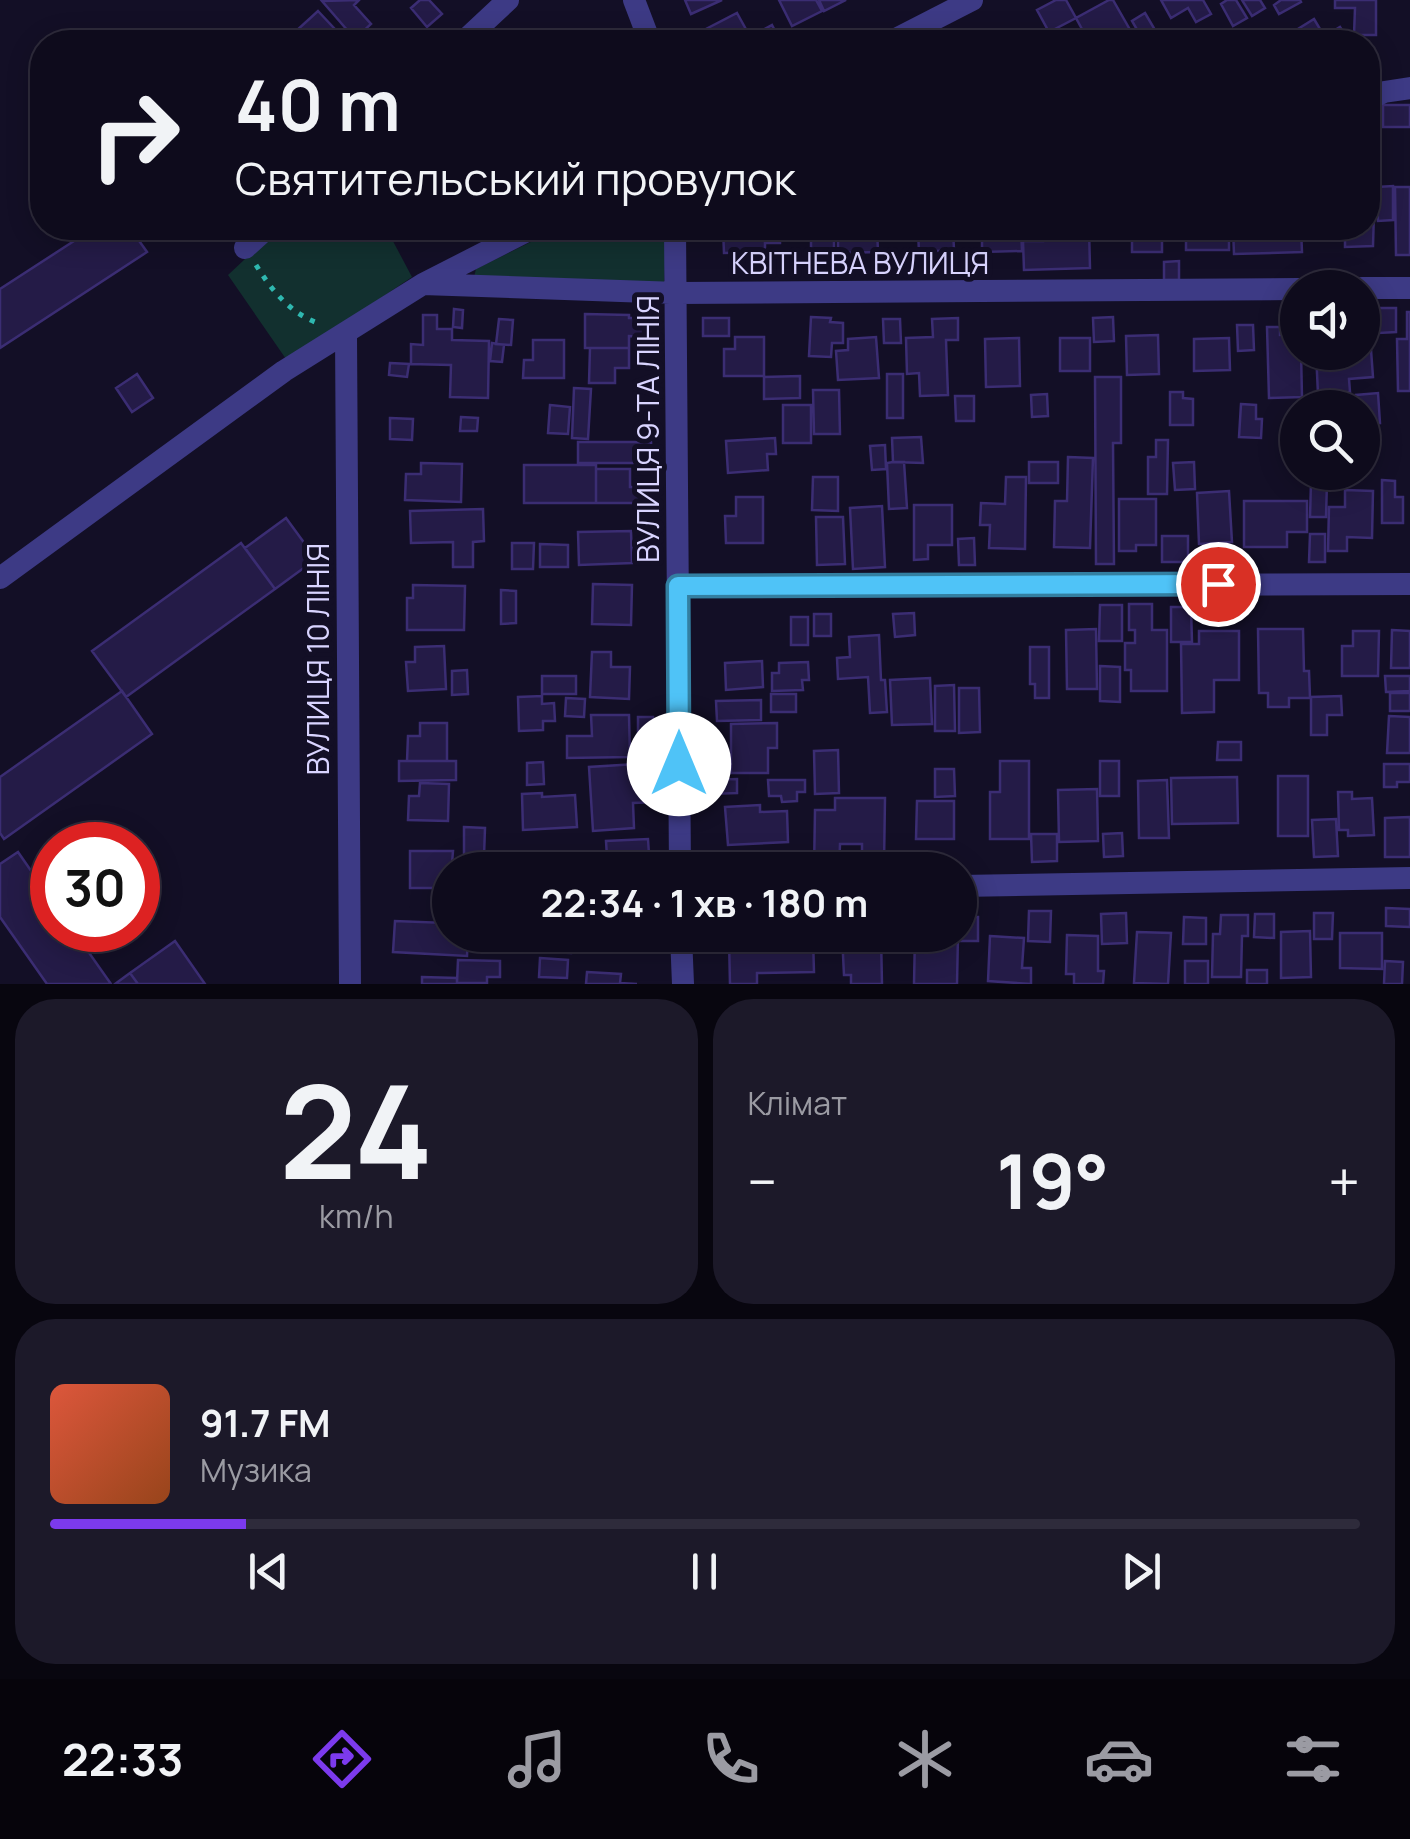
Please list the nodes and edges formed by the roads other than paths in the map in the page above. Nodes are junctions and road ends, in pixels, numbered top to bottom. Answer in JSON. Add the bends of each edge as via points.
{"nodes":[{"id":1,"x":508,"y":0,"type":"edge"},
{"id":2,"x":634,"y":0,"type":"edge"},
{"id":3,"x":972,"y":0,"type":"edge"},
{"id":4,"x":476,"y":30,"type":"edge"},
{"id":5,"x":645,"y":30,"type":"edge"},
{"id":6,"x":913,"y":30,"type":"edge"},
{"id":7,"x":1410,"y":88,"type":"edge"},
{"id":8,"x":1380,"y":94,"type":"edge"},
{"id":9,"x":253,"y":240,"type":"edge"},
{"id":10,"x":509,"y":240,"type":"edge"},
{"id":11,"x":675,"y":240,"type":"edge"},
{"id":12,"x":245,"y":248,"type":"road end"},
{"id":13,"x":424,"y":284,"type":"junction"},
{"id":14,"x":1280,"y":288,"type":"edge"},
{"id":15,"x":1380,"y":288,"type":"edge"},
{"id":16,"x":1410,"y":288,"type":"edge"},
{"id":17,"x":677,"y":293,"type":"junction"},
{"id":18,"x":346,"y":334,"type":"junction"},
{"id":19,"x":0,"y":578,"type":"edge"},
{"id":20,"x":1410,"y":584,"type":"edge"},
{"id":21,"x":678,"y":586,"type":"junction"},
{"id":22,"x":680,"y":852,"type":"edge"},
{"id":23,"x":1410,"y":878,"type":"edge"},
{"id":24,"x":977,"y":886,"type":"edge"},
{"id":25,"x":682,"y":952,"type":"edge"},
{"id":26,"x":350,"y":984,"type":"edge"},
{"id":27,"x":683,"y":984,"type":"edge"}],
"edges":[{"from":1,"to":4,"type":"street"},
{"from":2,"to":5,"type":"street"},
{"from":3,"to":6,"type":"street"},
{"from":7,"to":8,"type":"street"},
{"from":9,"to":12,"type":"street"},
{"from":10,"to":13,"type":"street"},
{"from":11,"to":17,"type":"street","name":"ВУЛИЦЯ 9-ТА ЛІНІЯ"},
{"from":13,"to":17,"type":"street","name":"КВІТНЕВА ВУЛИЦЯ"},
{"from":13,"to":18,"type":"street"},
{"from":14,"to":17,"type":"street","name":"КВІТНЕВА ВУЛИЦЯ"},
{"from":15,"to":16,"type":"street"},
{"from":17,"to":21,"type":"street","name":"ВУЛИЦЯ 9-ТА ЛІНІЯ"},
{"from":18,"to":19,"type":"street"},
{"from":18,"to":26,"type":"street","name":"ВУЛИЦЯ 10 ЛІНІЯ"},
{"from":20,"to":21,"type":"street"},
{"from":21,"to":22,"type":"street","name":"ВУЛИЦЯ 9-ТА ЛІНІЯ"},
{"from":23,"to":24,"type":"street"},
{"from":25,"to":27,"type":"street"}]}
